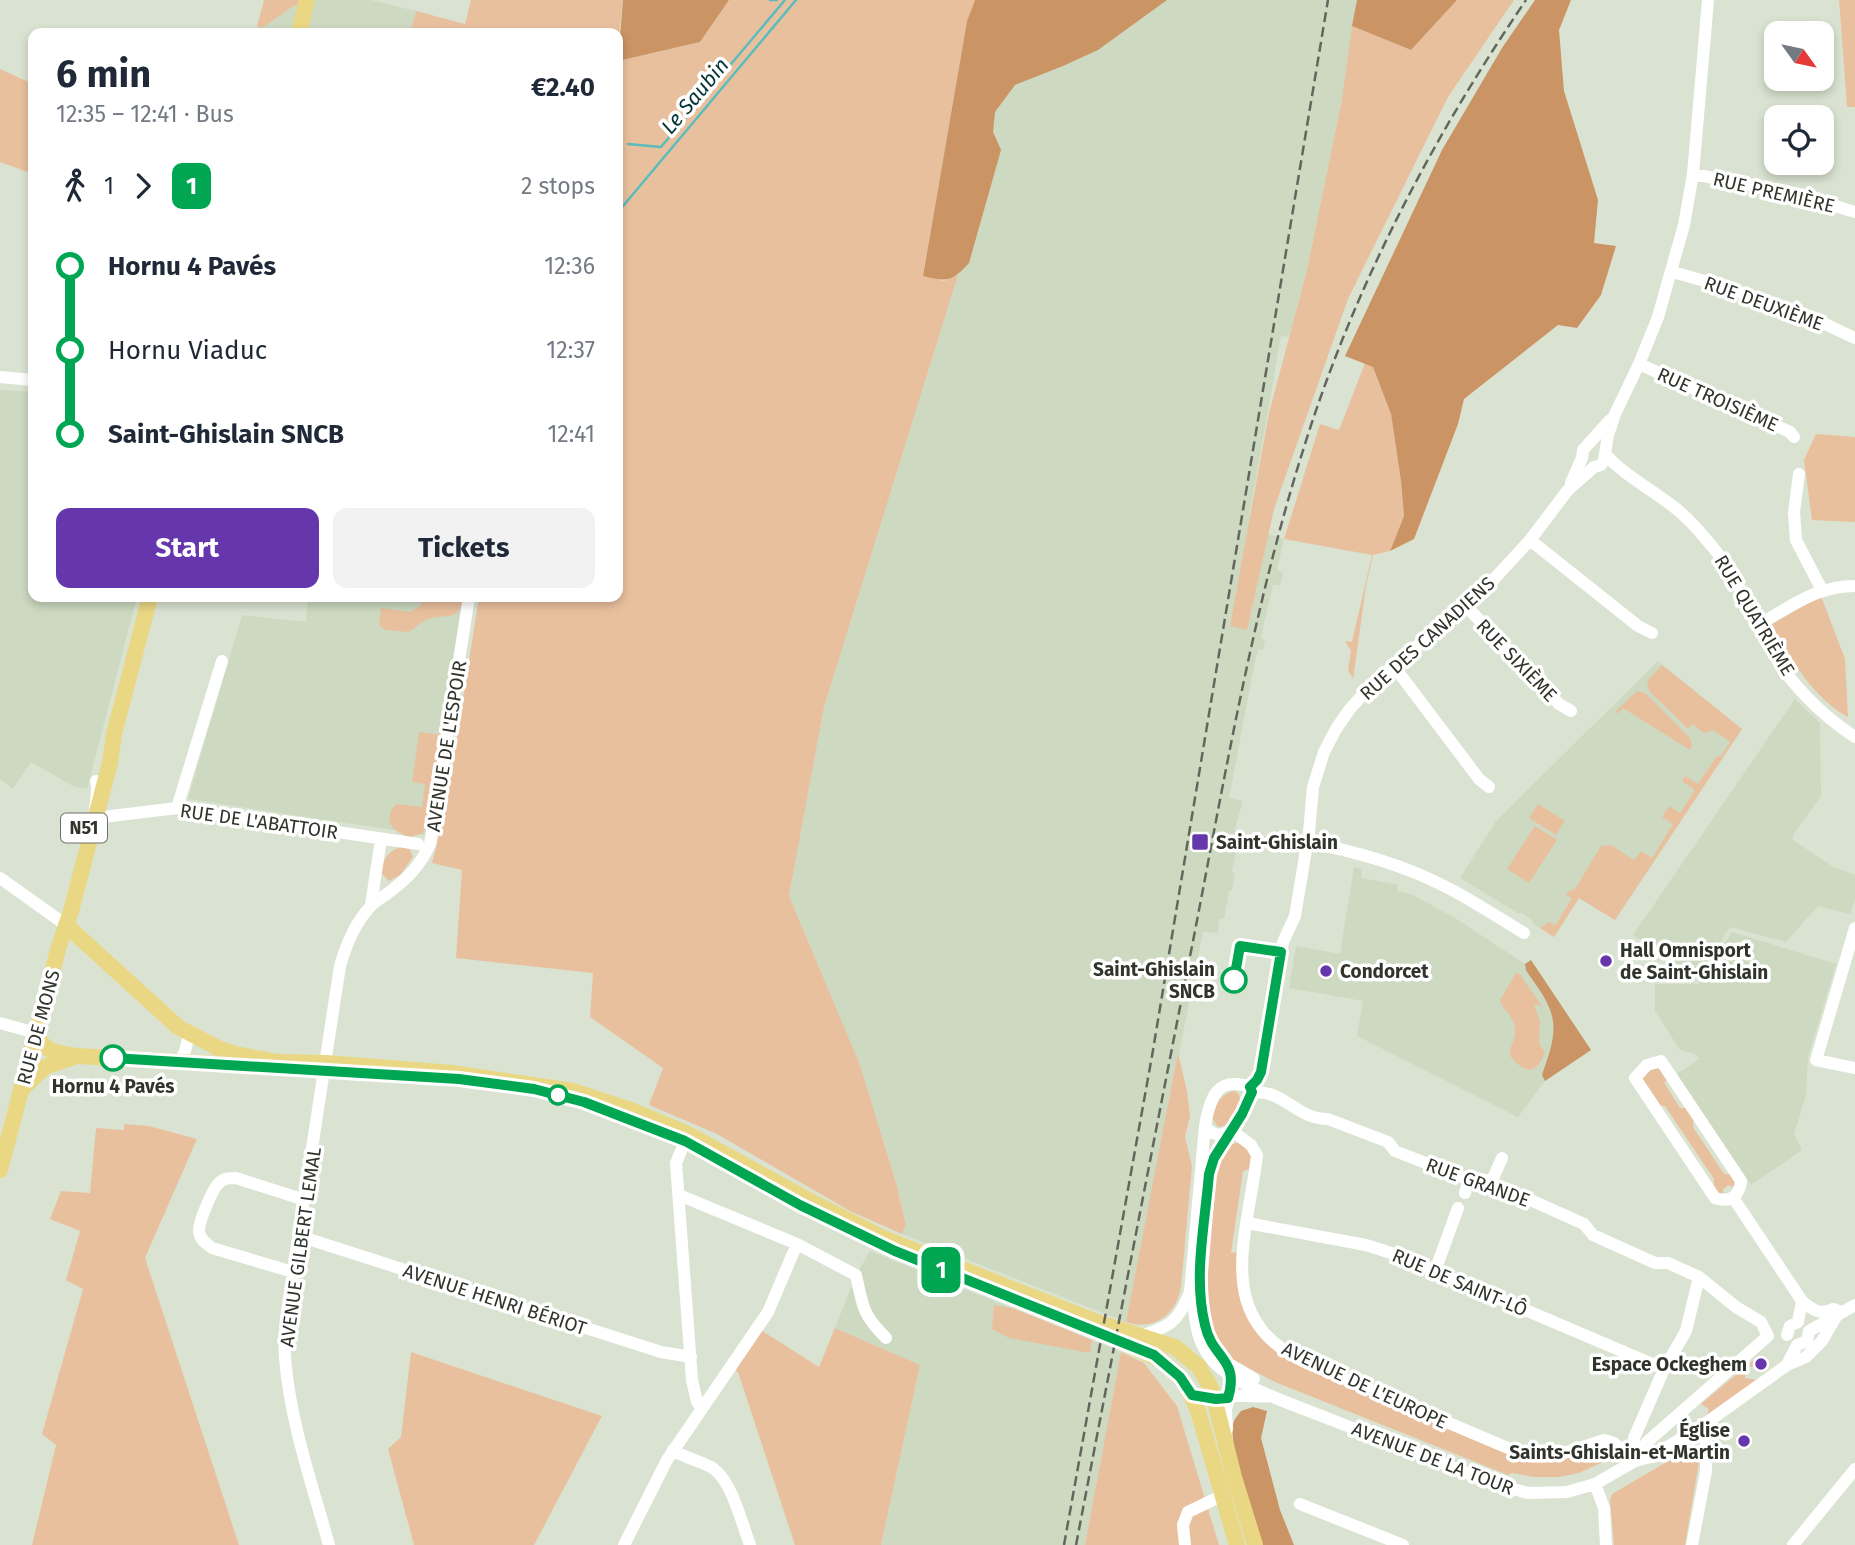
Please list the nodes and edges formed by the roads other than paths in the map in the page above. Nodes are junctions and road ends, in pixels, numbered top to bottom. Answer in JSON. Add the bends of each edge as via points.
{"nodes":[{"id":1,"x":307,"y":0,"type":"edge"},
{"id":2,"x":1708,"y":0,"type":"edge"},
{"id":3,"x":300,"y":28,"type":"edge"},
{"id":4,"x":1693,"y":174,"type":"junction"},
{"id":5,"x":1855,"y":212,"type":"edge"},
{"id":6,"x":1672,"y":272,"type":"junction"},
{"id":7,"x":1855,"y":338,"type":"edge"},
{"id":8,"x":1639,"y":364,"type":"junction"},
{"id":9,"x":0,"y":377,"type":"edge"},
{"id":10,"x":28,"y":380,"type":"edge"},
{"id":11,"x":1615,"y":414,"type":"junction"},
{"id":12,"x":1794,"y":437,"type":"dead end"},
{"id":13,"x":1590,"y":444,"type":"junction"},
{"id":14,"x":1582,"y":458,"type":"junction"},
{"id":15,"x":1600,"y":460,"type":"junction"},
{"id":16,"x":1799,"y":474,"type":"dead end"},
{"id":17,"x":1568,"y":490,"type":"junction"},
{"id":18,"x":1530,"y":540,"type":"junction"},
{"id":19,"x":1855,"y":586,"type":"edge"},
{"id":20,"x":1822,"y":590,"type":"junction"},
{"id":21,"x":149,"y":602,"type":"edge"},
{"id":22,"x":468,"y":602,"type":"edge"},
{"id":23,"x":1466,"y":606,"type":"junction"},
{"id":24,"x":1758,"y":625,"type":"junction"},
{"id":25,"x":1652,"y":632,"type":"dead end"},
{"id":26,"x":222,"y":661,"type":"dead end"},
{"id":27,"x":1393,"y":665,"type":"junction"},
{"id":28,"x":1571,"y":711,"type":"dead end"},
{"id":29,"x":114,"y":734,"type":"junction"},
{"id":30,"x":1855,"y":737,"type":"edge"},
{"id":31,"x":96,"y":781,"type":"junction"},
{"id":32,"x":1489,"y":787,"type":"dead end"},
{"id":33,"x":177,"y":808,"type":"junction"},
{"id":34,"x":95,"y":818,"type":"junction"},
{"id":35,"x":381,"y":839,"type":"junction"},
{"id":36,"x":1307,"y":842,"type":"junction"},
{"id":37,"x":418,"y":844,"type":"dead end"},
{"id":38,"x":0,"y":878,"type":"edge"},
{"id":39,"x":371,"y":905,"type":"junction"},
{"id":40,"x":66,"y":925,"type":"junction"},
{"id":41,"x":1855,"y":928,"type":"edge"},
{"id":42,"x":1524,"y":933,"type":"dead end"},
{"id":43,"x":0,"y":1023,"type":"edge"},
{"id":44,"x":36,"y":1033,"type":"junction"},
{"id":45,"x":189,"y":1035,"type":"junction"},
{"id":46,"x":77,"y":1056,"type":"junction"},
{"id":47,"x":179,"y":1062,"type":"junction"},
{"id":48,"x":326,"y":1066,"type":"junction"},
{"id":49,"x":1855,"y":1068,"type":"edge"},
{"id":50,"x":1251,"y":1089,"type":"junction"},
{"id":51,"x":21,"y":1090,"type":"junction"},
{"id":52,"x":1205,"y":1126,"type":"junction"},
{"id":53,"x":1230,"y":1130,"type":"junction"},
{"id":54,"x":686,"y":1137,"type":"junction"},
{"id":55,"x":1502,"y":1158,"type":"dead end"},
{"id":56,"x":0,"y":1170,"type":"edge"},
{"id":57,"x":1469,"y":1179,"type":"junction"},
{"id":58,"x":1492,"y":1182,"type":"junction"},
{"id":59,"x":1465,"y":1193,"type":"dead end"},
{"id":60,"x":678,"y":1195,"type":"junction"},
{"id":61,"x":1734,"y":1199,"type":"junction"},
{"id":62,"x":305,"y":1200,"type":"junction"},
{"id":63,"x":1458,"y":1208,"type":"dead end"},
{"id":64,"x":1247,"y":1223,"type":"junction"},
{"id":65,"x":299,"y":1236,"type":"junction"},
{"id":66,"x":797,"y":1244,"type":"junction"},
{"id":67,"x":293,"y":1272,"type":"junction"},
{"id":68,"x":1435,"y":1272,"type":"junction"},
{"id":69,"x":1699,"y":1278,"type":"junction"},
{"id":70,"x":1190,"y":1292,"type":"junction"},
{"id":71,"x":1802,"y":1301,"type":"junction"},
{"id":72,"x":1845,"y":1311,"type":"edge"},
{"id":73,"x":1798,"y":1322,"type":"junction"},
{"id":74,"x":1172,"y":1323,"type":"junction"},
{"id":75,"x":1194,"y":1324,"type":"junction"},
{"id":76,"x":1787,"y":1335,"type":"junction"},
{"id":77,"x":1769,"y":1336,"type":"junction"},
{"id":78,"x":886,"y":1338,"type":"dead end"},
{"id":79,"x":1133,"y":1338,"type":"junction"},
{"id":80,"x":1808,"y":1339,"type":"junction"},
{"id":81,"x":1165,"y":1343,"type":"junction"},
{"id":82,"x":691,"y":1357,"type":"junction"},
{"id":83,"x":1806,"y":1357,"type":"junction"},
{"id":84,"x":1168,"y":1365,"type":"junction"},
{"id":85,"x":1787,"y":1365,"type":"junction"},
{"id":86,"x":1664,"y":1369,"type":"junction"},
{"id":87,"x":1230,"y":1370,"type":"junction"},
{"id":88,"x":1192,"y":1395,"type":"junction"},
{"id":89,"x":1272,"y":1396,"type":"junction"},
{"id":90,"x":1249,"y":1398,"type":"junction"},
{"id":91,"x":1222,"y":1399,"type":"junction"},
{"id":92,"x":1688,"y":1406,"type":"junction"},
{"id":93,"x":702,"y":1408,"type":"junction"},
{"id":94,"x":1227,"y":1425,"type":"junction"},
{"id":95,"x":1703,"y":1425,"type":"junction"},
{"id":96,"x":673,"y":1450,"type":"junction"},
{"id":97,"x":1227,"y":1450,"type":"junction"},
{"id":98,"x":1635,"y":1461,"type":"junction"},
{"id":99,"x":1855,"y":1469,"type":"edge"},
{"id":100,"x":1595,"y":1484,"type":"junction"},
{"id":101,"x":1221,"y":1496,"type":"junction"},
{"id":102,"x":1300,"y":1504,"type":"dead end"},
{"id":103,"x":329,"y":1545,"type":"edge"},
{"id":104,"x":624,"y":1545,"type":"edge"},
{"id":105,"x":750,"y":1545,"type":"edge"},
{"id":106,"x":1185,"y":1545,"type":"edge"},
{"id":107,"x":1237,"y":1545,"type":"edge"},
{"id":108,"x":1255,"y":1545,"type":"edge"},
{"id":109,"x":1403,"y":1545,"type":"edge"},
{"id":110,"x":1606,"y":1545,"type":"edge"},
{"id":111,"x":1692,"y":1545,"type":"edge"},
{"id":112,"x":1793,"y":1545,"type":"edge"}],
"edges":[{"from":1,"to":3,"type":"main road"},
{"from":2,"to":4,"type":"street","name":"RUE DES CANADIENS"},
{"from":4,"to":5,"type":"street","name":"RUE PREMIÈRE","via":[[1788,192]]},
{"from":4,"to":6,"type":"street","name":"RUE DES CANADIENS"},
{"from":6,"to":7,"type":"street","name":"RUE DEUXIÈME","via":[[1729,288]]},
{"from":6,"to":8,"type":"street","name":"RUE DES CANADIENS"},
{"from":8,"to":11,"type":"street","name":"RUE DES CANADIENS"},
{"from":8,"to":12,"type":"street","name":"RUE TROISIÈME"},
{"from":9,"to":10,"type":"street"},
{"from":11,"to":13,"type":"street","name":"RUE DES CANADIENS"},
{"from":11,"to":15,"type":"street","name":"RUE DES CANADIENS"},
{"from":13,"to":14,"type":"street","name":"RUE DES CANADIENS"},
{"from":13,"to":15,"type":"street","via":[[1598,444]]},
{"from":14,"to":15,"type":"street","via":[[1587,464]]},
{"from":14,"to":17,"type":"street","name":"RUE DES CANADIENS"},
{"from":15,"to":17,"type":"street","name":"RUE DES CANADIENS"},
{"from":15,"to":24,"type":"street","name":"RUE QUATRIÈME","via":[[1672,506],[1696,528],[1723,562]]},
{"from":16,"to":20,"type":"street","via":[[1796,540]]},
{"from":17,"to":18,"type":"street","name":"RUE DES CANADIENS"},
{"from":18,"to":23,"type":"street","name":"RUE DES CANADIENS"},
{"from":18,"to":25,"type":"street","via":[[1638,626]]},
{"from":19,"to":20,"type":"street"},
{"from":20,"to":24,"type":"street"},
{"from":21,"to":29,"type":"main road","number":"N51"},
{"from":22,"to":39,"type":"street","name":"AVENUE DE L'ESPOIR","via":[[430,844],[410,876]]},
{"from":23,"to":27,"type":"street","name":"RUE DES CANADIENS"},
{"from":23,"to":28,"type":"street","name":"RUE SIXIÈME","via":[[1559,704]]},
{"from":24,"to":30,"type":"street","name":"RUE QUATRIÈME","via":[[1774,655],[1811,701]]},
{"from":26,"to":33,"type":"street"},
{"from":27,"to":32,"type":"street"},
{"from":27,"to":36,"type":"street","name":"RUE DES CANADIENS","via":[[1359,698],[1329,741],[1313,787]]},
{"from":29,"to":31,"type":"main road","number":"N51"},
{"from":29,"to":34,"type":"main road","number":"N51"},
{"from":31,"to":34,"type":"street"},
{"from":31,"to":40,"type":"main road","number":"N51","via":[[64,907]]},
{"from":33,"to":34,"type":"street","name":"RUE DE L'ABATTOIR"},
{"from":33,"to":35,"type":"street","name":"RUE DE L'ABATTOIR"},
{"from":34,"to":40,"type":"main road","number":"N51"},
{"from":35,"to":37,"type":"street","name":"RUE DE L'ABATTOIR"},
{"from":35,"to":39,"type":"street"},
{"from":36,"to":42,"type":"street","via":[[1415,873]]},
{"from":36,"to":50,"type":"street","name":"RUE DES CANADIENS","via":[[1293,921],[1283,942],[1261,1072]]},
{"from":38,"to":40,"type":"street"},
{"from":39,"to":48,"type":"street","name":"AVENUE DE L'ESPOIR","via":[[345,947]]},
{"from":40,"to":44,"type":"main road","name":"RUE DE MONS","number":"N51"},
{"from":40,"to":45,"type":"main road"},
{"from":41,"to":49,"type":"street","via":[[1816,1060]]},
{"from":43,"to":44,"type":"street"},
{"from":44,"to":46,"type":"main road","via":[[48,1049]]},
{"from":44,"to":51,"type":"main road","name":"RUE DE MONS","number":"N51"},
{"from":45,"to":47,"type":"street"},
{"from":45,"to":48,"type":"main road","via":[[235,1054]]},
{"from":46,"to":47,"type":"main road"},
{"from":46,"to":51,"type":"main road","via":[[45,1067]]},
{"from":47,"to":48,"type":"main road"},
{"from":48,"to":54,"type":"main road","via":[[534,1089]]},
{"from":48,"to":62,"type":"street","name":"AVENUE GILBERT LEMAL"},
{"from":50,"to":52,"type":"street","via":[[1238,1083],[1221,1088],[1210,1101]]},
{"from":50,"to":53,"type":"street","name":"RUE DES CANADIENS"},
{"from":50,"to":57,"type":"street","name":"RUE GRANDE","via":[[1286,1100],[1297,1112],[1388,1142],[1395,1151]]},
{"from":51,"to":56,"type":"main road","name":"RUE DE MONS","number":"N51"},
{"from":52,"to":53,"type":"street","via":[[1219,1135]]},
{"from":52,"to":70,"type":"street"},
{"from":53,"to":64,"type":"street","name":"AVENUE DE L'EUROPE","via":[[1257,1155]]},
{"from":53,"to":87,"type":"street","name":"RUE DES CANADIENS","via":[[1211,1166],[1200,1286],[1206,1331]]},
{"from":54,"to":60,"type":"street","via":[[676,1163]]},
{"from":54,"to":79,"type":"main road","via":[[838,1224]]},
{"from":55,"to":58,"type":"street"},
{"from":57,"to":58,"type":"street","name":"RUE GRANDE"},
{"from":57,"to":59,"type":"street"},
{"from":58,"to":69,"type":"street","name":"RUE GRANDE","via":[[1584,1224],[1592,1235]]},
{"from":60,"to":66,"type":"street"},
{"from":60,"to":82,"type":"street"},
{"from":61,"to":61,"type":"street","via":[[1715,1198],[1635,1078],[1647,1065],[1661,1061],[1741,1181]]},
{"from":61,"to":71,"type":"street"},
{"from":62,"to":65,"type":"street","name":"AVENUE GILBERT LEMAL"},
{"from":62,"to":67,"type":"street","via":[[226,1178],[217,1184],[199,1231],[212,1248]]},
{"from":63,"to":68,"type":"street"},
{"from":64,"to":68,"type":"street","name":"RUE DE SAINT-LÔ","via":[[1366,1245]]},
{"from":64,"to":98,"type":"street","name":"AVENUE DE L'EUROPE","via":[[1241,1265],[1247,1303],[1261,1329],[1286,1352],[1516,1451],[1558,1455],[1604,1440]]},
{"from":65,"to":67,"type":"street","name":"AVENUE GILBERT LEMAL"},
{"from":65,"to":82,"type":"street","name":"AVENUE HENRI BÉRIOT","via":[[661,1352]]},
{"from":66,"to":78,"type":"street","via":[[856,1275],[869,1321]]},
{"from":66,"to":93,"type":"street","via":[[768,1312]]},
{"from":67,"to":103,"type":"street","name":"AVENUE GILBERT LEMAL","via":[[285,1355],[290,1401]]},
{"from":68,"to":86,"type":"street","name":"RUE DE SAINT-LÔ"},
{"from":69,"to":77,"type":"street","name":"RUE GRANDE","via":[[1761,1322]]},
{"from":69,"to":86,"type":"street","via":[[1686,1331]]},
{"from":70,"to":74,"type":"street"},
{"from":70,"to":75,"type":"street"},
{"from":71,"to":72,"type":"street","via":[[1815,1311]]},
{"from":71,"to":73,"type":"street"},
{"from":72,"to":80,"type":"street"},
{"from":73,"to":76,"type":"street","via":[[1790,1326]]},
{"from":73,"to":80,"type":"street","via":[[1805,1325]]},
{"from":74,"to":75,"type":"street","via":[[1186,1320]]},
{"from":74,"to":79,"type":"street"},
{"from":74,"to":81,"type":"street"},
{"from":75,"to":87,"type":"street","via":[[1208,1354]]},
{"from":76,"to":77,"type":"street"},
{"from":76,"to":80,"type":"street","via":[[1789,1340]]},
{"from":77,"to":92,"type":"street","name":"AVENUE DE LA TOUR"},
{"from":79,"to":81,"type":"main road"},
{"from":79,"to":84,"type":"main road"},
{"from":80,"to":83,"type":"street"},
{"from":80,"to":83,"type":"street"},
{"from":80,"to":85,"type":"street"},
{"from":81,"to":84,"type":"street"},
{"from":81,"to":91,"type":"main road","via":[[1193,1360]]},
{"from":82,"to":93,"type":"street","via":[[695,1394]]},
{"from":83,"to":85,"type":"street","name":"AVENUE DE LA TOUR"},
{"from":84,"to":88,"type":"main road"},
{"from":85,"to":95,"type":"street","name":"AVENUE DE LA TOUR"},
{"from":86,"to":98,"type":"street","via":[[1634,1438]]},
{"from":87,"to":89,"type":"street","name":"AVENUE DE LA TOUR","via":[[1263,1384]]},
{"from":87,"to":91,"type":"street"},
{"from":88,"to":91,"type":"street","name":"AVENUE DE LA TOUR"},
{"from":88,"to":101,"type":"main road"},
{"from":89,"to":90,"type":"street","name":"AVENUE DE LA TOUR"},
{"from":89,"to":100,"type":"street","name":"AVENUE DE LA TOUR","via":[[1508,1489],[1547,1494]]},
{"from":90,"to":91,"type":"street","name":"AVENUE DE LA TOUR"},
{"from":90,"to":94,"type":"street","via":[[1236,1407]]},
{"from":91,"to":94,"type":"street"},
{"from":91,"to":97,"type":"main road"},
{"from":92,"to":95,"type":"street"},
{"from":92,"to":98,"type":"street","name":"AVENUE DE LA TOUR","via":[[1647,1442]]},
{"from":93,"to":96,"type":"street"},
{"from":94,"to":97,"type":"street"},
{"from":95,"to":98,"type":"street","name":"AVENUE DE LA TOUR","via":[[1651,1457]]},
{"from":95,"to":111,"type":"street","via":[[1706,1471]]},
{"from":96,"to":104,"type":"street"},
{"from":96,"to":105,"type":"street","via":[[724,1479]]},
{"from":97,"to":108,"type":"main road"},
{"from":98,"to":100,"type":"street","name":"AVENUE DE LA TOUR"},
{"from":99,"to":112,"type":"street"},
{"from":100,"to":110,"type":"street","via":[[1604,1508]]},
{"from":101,"to":106,"type":"street","via":[[1188,1512],[1182,1525]]},
{"from":101,"to":107,"type":"main road"},
{"from":102,"to":109,"type":"street"}]}
